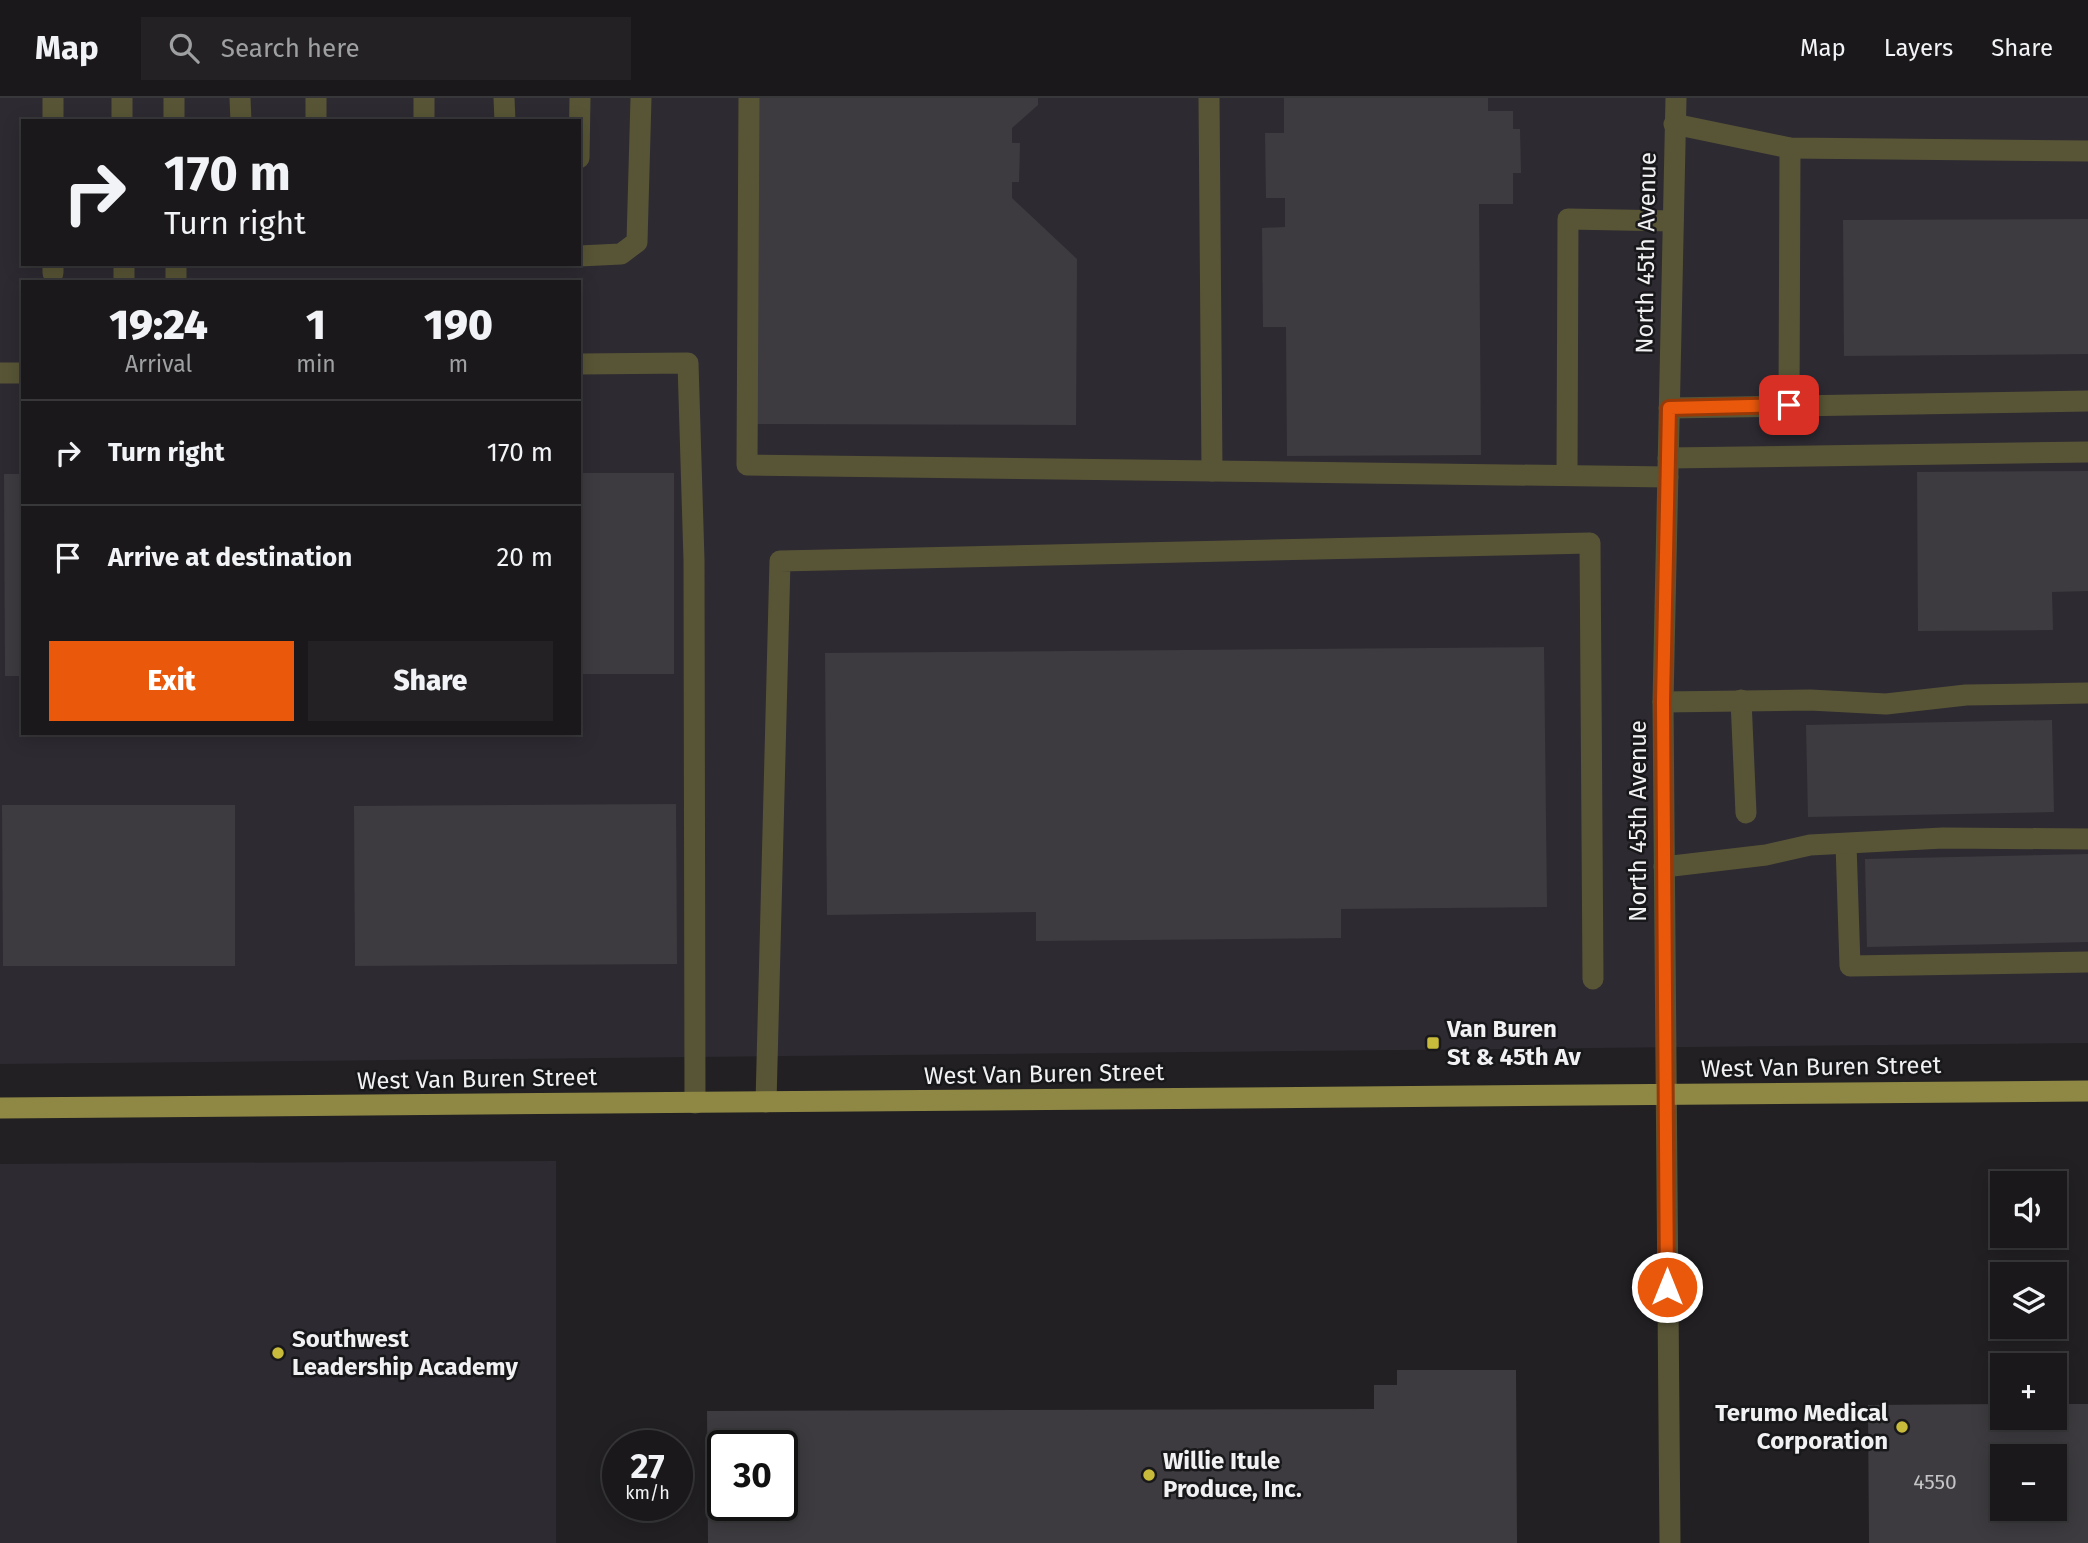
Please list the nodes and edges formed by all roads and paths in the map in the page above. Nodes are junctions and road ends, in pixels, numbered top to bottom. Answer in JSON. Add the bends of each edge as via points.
{"nodes":[{"id":1,"x":53,"y":98,"type":"edge"},
{"id":2,"x":122,"y":98,"type":"edge"},
{"id":3,"x":174,"y":98,"type":"edge"},
{"id":4,"x":240,"y":98,"type":"edge"},
{"id":5,"x":316,"y":98,"type":"edge"},
{"id":6,"x":424,"y":98,"type":"edge"},
{"id":7,"x":504,"y":98,"type":"edge"},
{"id":8,"x":580,"y":98,"type":"edge"},
{"id":9,"x":641,"y":98,"type":"edge"},
{"id":10,"x":749,"y":98,"type":"edge"},
{"id":11,"x":1209,"y":98,"type":"edge"},
{"id":12,"x":1676,"y":98,"type":"edge"},
{"id":13,"x":53,"y":119,"type":"edge"},
{"id":14,"x":122,"y":119,"type":"edge"},
{"id":15,"x":174,"y":119,"type":"edge"},
{"id":16,"x":241,"y":119,"type":"edge"},
{"id":17,"x":316,"y":119,"type":"edge"},
{"id":18,"x":424,"y":119,"type":"edge"},
{"id":19,"x":505,"y":119,"type":"edge"},
{"id":20,"x":580,"y":119,"type":"edge"},
{"id":21,"x":1674,"y":124,"type":"junction"},
{"id":22,"x":1790,"y":148,"type":"junction"},
{"id":23,"x":2088,"y":151,"type":"edge"},
{"id":24,"x":1672,"y":221,"type":"junction"},
{"id":25,"x":581,"y":256,"type":"edge"},
{"id":26,"x":581,"y":365,"type":"edge"},
{"id":27,"x":0,"y":373,"type":"edge"},
{"id":28,"x":21,"y":373,"type":"edge"},
{"id":29,"x":2088,"y":401,"type":"edge"},
{"id":30,"x":1789,"y":405,"type":"junction"},
{"id":31,"x":1669,"y":408,"type":"junction"},
{"id":32,"x":2088,"y":452,"type":"edge"},
{"id":33,"x":1668,"y":467,"type":"junction"},
{"id":34,"x":1212,"y":471,"type":"junction"},
{"id":35,"x":1567,"y":475,"type":"junction"},
{"id":36,"x":2088,"y":693,"type":"edge"},
{"id":37,"x":1741,"y":700,"type":"junction"},
{"id":38,"x":1663,"y":702,"type":"junction"},
{"id":39,"x":1746,"y":813,"type":"dead end"},
{"id":40,"x":2088,"y":839,"type":"edge"},
{"id":41,"x":1846,"y":844,"type":"junction"},
{"id":42,"x":1664,"y":867,"type":"junction"},
{"id":43,"x":2088,"y":962,"type":"edge"},
{"id":44,"x":1593,"y":979,"type":"dead end"},
{"id":45,"x":2088,"y":1091,"type":"edge"},
{"id":46,"x":1666,"y":1095,"type":"junction"},
{"id":47,"x":766,"y":1102,"type":"junction"},
{"id":48,"x":695,"y":1103,"type":"junction"},
{"id":49,"x":0,"y":1108,"type":"edge"},
{"id":50,"x":1670,"y":1543,"type":"edge"}],
"edges":[{"from":1,"to":13,"type":"street"},
{"from":2,"to":14,"type":"street"},
{"from":3,"to":15,"type":"street"},
{"from":4,"to":16,"type":"street"},
{"from":5,"to":17,"type":"street"},
{"from":6,"to":18,"type":"street"},
{"from":7,"to":19,"type":"street"},
{"from":8,"to":20,"type":"street"},
{"from":9,"to":25,"type":"street","via":[[637,242],[621,254]]},
{"from":10,"to":34,"type":"street","via":[[747,465]]},
{"from":11,"to":34,"type":"street"},
{"from":12,"to":21,"type":"street","name":"North 45th Avenue"},
{"from":21,"to":22,"type":"street"},
{"from":21,"to":24,"type":"street","name":"North 45th Avenue"},
{"from":22,"to":23,"type":"street"},
{"from":22,"to":30,"type":"street"},
{"from":24,"to":31,"type":"street","name":"North 45th Avenue"},
{"from":24,"to":35,"type":"street","via":[[1567,219]]},
{"from":26,"to":48,"type":"street","via":[[688,363],[694,561]]},
{"from":27,"to":28,"type":"street"},
{"from":29,"to":30,"type":"street"},
{"from":30,"to":31,"type":"street"},
{"from":31,"to":33,"type":"street","name":"North 45th Avenue"},
{"from":32,"to":33,"type":"street"},
{"from":33,"to":35,"type":"street"},
{"from":33,"to":38,"type":"street","name":"North 45th Avenue"},
{"from":34,"to":35,"type":"street"},
{"from":36,"to":37,"type":"street","via":[[1966,695],[1886,704]]},
{"from":37,"to":38,"type":"street"},
{"from":37,"to":39,"type":"street"},
{"from":38,"to":42,"type":"street","name":"North 45th Avenue"},
{"from":40,"to":41,"type":"street","via":[[1943,838]]},
{"from":41,"to":42,"type":"street","via":[[1810,845]]},
{"from":41,"to":43,"type":"street","via":[[1850,966]]},
{"from":42,"to":46,"type":"street","name":"North 45th Avenue"},
{"from":44,"to":47,"type":"street","via":[[1590,543],[780,561]]},
{"from":45,"to":46,"type":"main road","name":"West Van Buren Street"},
{"from":46,"to":47,"type":"main road","name":"West Van Buren Street"},
{"from":46,"to":50,"type":"street","name":"North 45th Avenue"},
{"from":47,"to":48,"type":"main road","name":"West Van Buren Street"},
{"from":48,"to":49,"type":"main road","name":"West Van Buren Street"}]}
